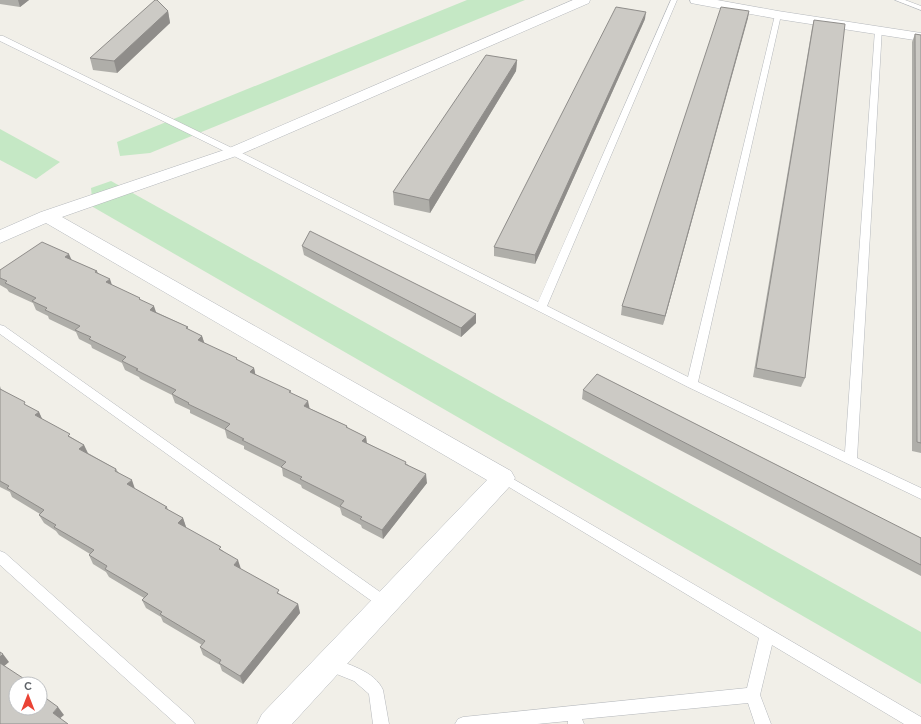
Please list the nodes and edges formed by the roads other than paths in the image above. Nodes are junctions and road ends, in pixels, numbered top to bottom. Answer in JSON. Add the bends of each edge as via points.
{"nodes":[{"id":1,"x":584,"y":0,"type":"edge"},
{"id":2,"x":674,"y":0,"type":"edge"},
{"id":3,"x":696,"y":0,"type":"edge"},
{"id":4,"x":898,"y":0,"type":"edge"},
{"id":5,"x":921,"y":8,"type":"edge"},
{"id":6,"x":778,"y":15,"type":"junction"},
{"id":7,"x":879,"y":30,"type":"junction"},
{"id":8,"x":921,"y":37,"type":"edge"},
{"id":9,"x":0,"y":38,"type":"edge"},
{"id":10,"x":233,"y":152,"type":"junction"},
{"id":11,"x":47,"y":216,"type":"junction"},
{"id":12,"x":0,"y":237,"type":"edge"},
{"id":13,"x":541,"y":308,"type":"junction"},
{"id":14,"x":0,"y":329,"type":"edge"},
{"id":15,"x":692,"y":384,"type":"junction"},
{"id":16,"x":851,"y":460,"type":"junction"},
{"id":17,"x":503,"y":478,"type":"junction"},
{"id":18,"x":921,"y":494,"type":"edge"},
{"id":19,"x":0,"y":557,"type":"edge"},
{"id":20,"x":385,"y":603,"type":"junction"},
{"id":21,"x":768,"y":635,"type":"junction"},
{"id":22,"x":329,"y":664,"type":"junction"},
{"id":23,"x":753,"y":695,"type":"junction"},
{"id":24,"x":574,"y":718,"type":"edge"},
{"id":25,"x":187,"y":724,"type":"edge"},
{"id":26,"x":272,"y":724,"type":"edge"},
{"id":27,"x":381,"y":724,"type":"edge"},
{"id":28,"x":463,"y":724,"type":"edge"},
{"id":29,"x":763,"y":724,"type":"edge"},
{"id":30,"x":918,"y":724,"type":"edge"}],
"edges":[{"from":1,"to":10,"type":"street"},
{"from":2,"to":13,"type":"lane"},
{"from":3,"to":6,"type":"street"},
{"from":4,"to":5,"type":"lane"},
{"from":6,"to":7,"type":"street"},
{"from":6,"to":15,"type":"lane"},
{"from":7,"to":8,"type":"street"},
{"from":7,"to":16,"type":"lane"},
{"from":9,"to":10,"type":"lane"},
{"from":10,"to":11,"type":"street"},
{"from":10,"to":13,"type":"lane"},
{"from":11,"to":12,"type":"street"},
{"from":11,"to":17,"type":"street"},
{"from":13,"to":15,"type":"lane"},
{"from":14,"to":20,"type":"lane"},
{"from":15,"to":16,"type":"lane"},
{"from":16,"to":18,"type":"lane"},
{"from":17,"to":20,"type":"street"},
{"from":17,"to":21,"type":"lane"},
{"from":19,"to":25,"type":"lane"},
{"from":20,"to":22,"type":"street"},
{"from":21,"to":23,"type":"lane"},
{"from":21,"to":30,"type":"lane"},
{"from":22,"to":26,"type":"street"},
{"from":22,"to":27,"type":"lane","via":[[358,676],[376,690]]},
{"from":23,"to":24,"type":"lane"},
{"from":23,"to":29,"type":"lane"},
{"from":24,"to":28,"type":"lane"}]}
